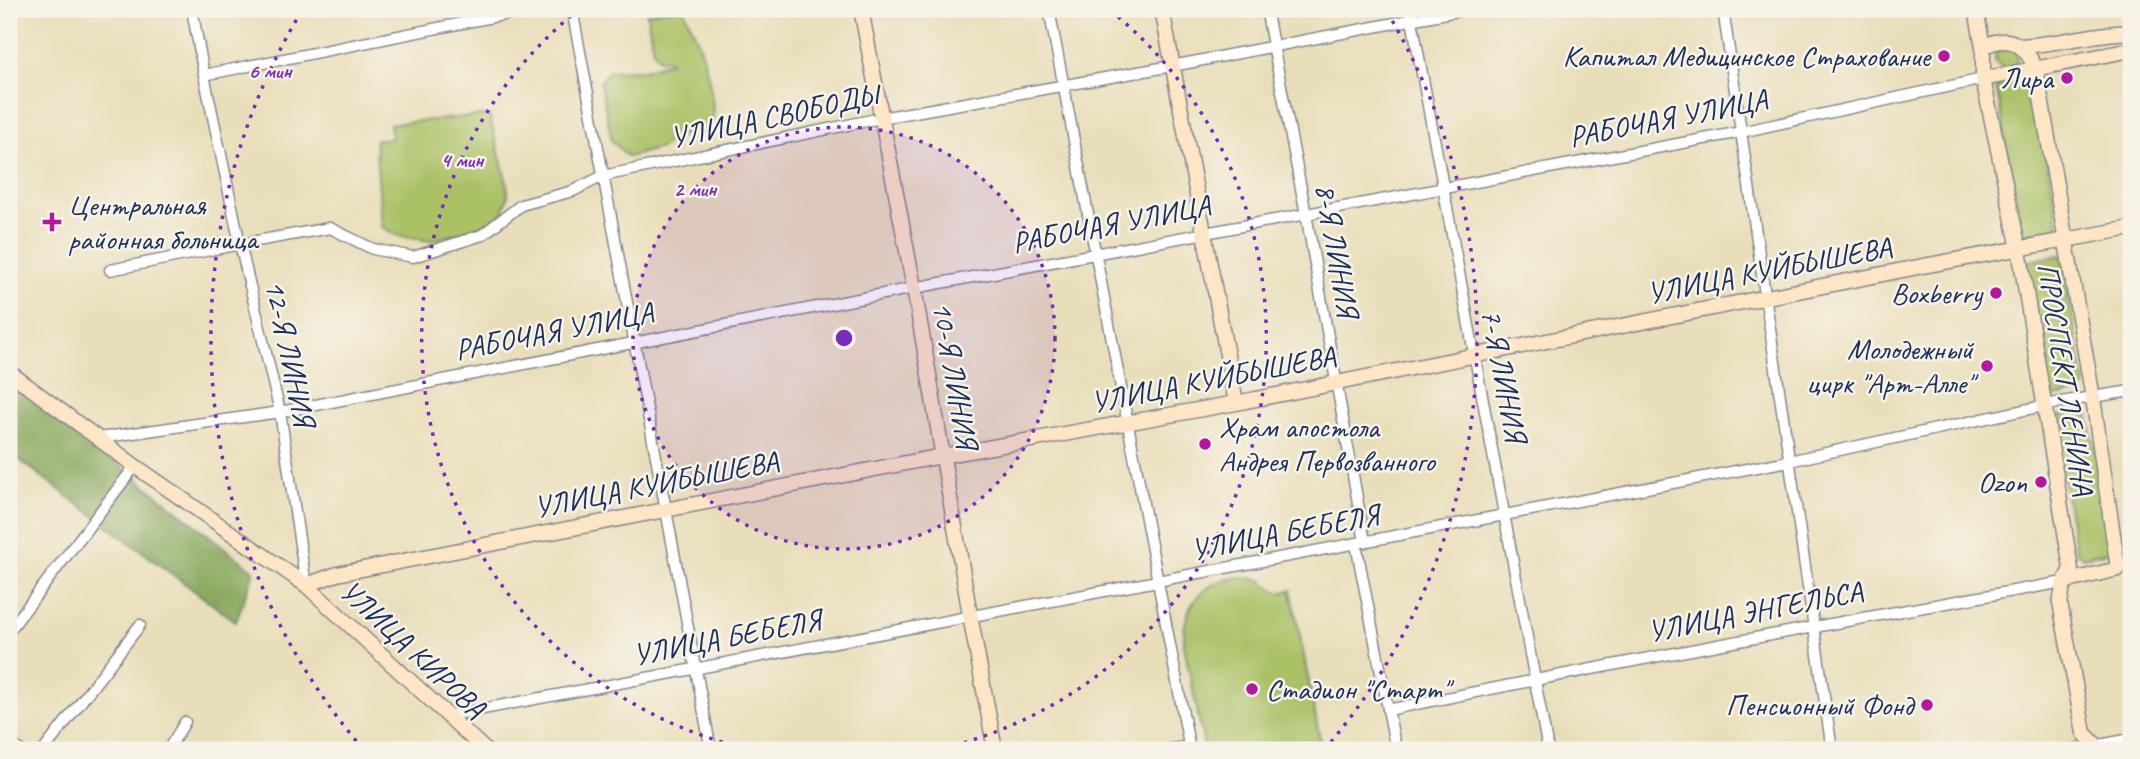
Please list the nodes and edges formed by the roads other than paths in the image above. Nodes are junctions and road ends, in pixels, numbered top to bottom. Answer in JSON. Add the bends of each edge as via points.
{"nodes":[{"id":1,"x":192,"y":9,"type":"edge"},
{"id":2,"x":532,"y":9,"type":"edge"},
{"id":3,"x":572,"y":9,"type":"edge"},
{"id":4,"x":861,"y":9,"type":"edge"},
{"id":5,"x":1049,"y":9,"type":"edge"},
{"id":6,"x":1162,"y":9,"type":"edge"},
{"id":7,"x":1266,"y":9,"type":"edge"},
{"id":8,"x":1467,"y":9,"type":"edge"},
{"id":9,"x":1723,"y":9,"type":"edge"},
{"id":10,"x":1976,"y":9,"type":"edge"},
{"id":11,"x":1411,"y":14,"type":"edge"},
{"id":12,"x":2131,"y":32,"type":"edge"},
{"id":13,"x":1273,"y":46,"type":"junction"},
{"id":14,"x":2021,"y":46,"type":"junction"},
{"id":15,"x":1983,"y":47,"type":"junction"},
{"id":16,"x":2131,"y":50,"type":"edge"},
{"id":17,"x":1172,"y":66,"type":"junction"},
{"id":18,"x":2036,"y":69,"type":"junction"},
{"id":19,"x":204,"y":75,"type":"junction"},
{"id":20,"x":1983,"y":79,"type":"junction"},
{"id":21,"x":1063,"y":86,"type":"junction"},
{"id":22,"x":881,"y":118,"type":"junction"},
{"id":23,"x":1741,"y":132,"type":"junction"},
{"id":24,"x":604,"y":176,"type":"junction"},
{"id":25,"x":1444,"y":187,"type":"junction"},
{"id":26,"x":1306,"y":214,"type":"junction"},
{"id":27,"x":2131,"y":228,"type":"edge"},
{"id":28,"x":1203,"y":234,"type":"junction"},
{"id":29,"x":2066,"y":241,"type":"junction"},
{"id":30,"x":240,"y":244,"type":"junction"},
{"id":31,"x":2018,"y":249,"type":"junction"},
{"id":32,"x":1095,"y":254,"type":"junction"},
{"id":33,"x":110,"y":270,"type":"dead end"},
{"id":34,"x":914,"y":288,"type":"junction"},
{"id":35,"x":1766,"y":298,"type":"junction"},
{"id":36,"x":636,"y":342,"type":"junction"},
{"id":37,"x":1475,"y":356,"type":"junction"},
{"id":38,"x":9,"y":372,"type":"edge"},
{"id":39,"x":1337,"y":383,"type":"junction"},
{"id":40,"x":2131,"y":391,"type":"edge"},
{"id":41,"x":2093,"y":398,"type":"junction"},
{"id":42,"x":1236,"y":403,"type":"junction"},
{"id":43,"x":2043,"y":407,"type":"junction"},
{"id":44,"x":280,"y":412,"type":"junction"},
{"id":45,"x":1128,"y":422,"type":"junction"},
{"id":46,"x":99,"y":438,"type":"junction"},
{"id":47,"x":942,"y":456,"type":"junction"},
{"id":48,"x":1789,"y":461,"type":"junction"},
{"id":49,"x":135,"y":466,"type":"junction"},
{"id":50,"x":666,"y":509,"type":"junction"},
{"id":51,"x":1505,"y":514,"type":"junction"},
{"id":52,"x":1361,"y":543,"type":"junction"},
{"id":53,"x":2125,"y":568,"type":"edge"},
{"id":54,"x":1158,"y":581,"type":"junction"},
{"id":55,"x":2064,"y":582,"type":"junction"},
{"id":56,"x":306,"y":585,"type":"junction"},
{"id":57,"x":970,"y":615,"type":"junction"},
{"id":58,"x":139,"y":625,"type":"dead end"},
{"id":59,"x":1814,"y":626,"type":"junction"},
{"id":60,"x":9,"y":631,"type":"edge"},
{"id":61,"x":694,"y":668,"type":"junction"},
{"id":62,"x":1535,"y":680,"type":"junction"},
{"id":63,"x":1388,"y":710,"type":"junction"},
{"id":64,"x":446,"y":716,"type":"junction"},
{"id":65,"x":186,"y":722,"type":"dead end"},
{"id":66,"x":2131,"y":739,"type":"edge"},
{"id":67,"x":9,"y":742,"type":"edge"},
{"id":68,"x":2104,"y":746,"type":"edge"},
{"id":69,"x":1190,"y":748,"type":"edge"},
{"id":70,"x":20,"y":750,"type":"edge"},
{"id":71,"x":44,"y":750,"type":"edge"},
{"id":72,"x":168,"y":750,"type":"edge"},
{"id":73,"x":485,"y":750,"type":"edge"},
{"id":74,"x":711,"y":750,"type":"edge"},
{"id":75,"x":995,"y":750,"type":"edge"},
{"id":76,"x":1166,"y":750,"type":"edge"},
{"id":77,"x":1396,"y":750,"type":"edge"},
{"id":78,"x":1548,"y":750,"type":"edge"},
{"id":79,"x":1832,"y":750,"type":"edge"},
{"id":80,"x":2073,"y":750,"type":"edge"}],
"edges":[{"from":1,"to":19,"type":"street","name":"12-Я ЛИНИЯ"},
{"from":2,"to":19,"type":"street"},
{"from":3,"to":24,"type":"street"},
{"from":4,"to":22,"type":"street","name":"10-Я ЛИНИЯ"},
{"from":5,"to":21,"type":"street"},
{"from":6,"to":17,"type":"street"},
{"from":7,"to":13,"type":"street","name":"8-Я ЛИНИЯ"},
{"from":8,"to":11,"type":"street","name":"УЛИЦА СВОБОДЫ"},
{"from":9,"to":23,"type":"street"},
{"from":10,"to":15,"type":"street","name":"ПРОСПЕКТ ЛЕНИНА"},
{"from":11,"to":13,"type":"street","name":"УЛИЦА СВОБОДЫ"},
{"from":11,"to":25,"type":"street","name":"7-Я ЛИНИЯ"},
{"from":12,"to":14,"type":"street"},
{"from":13,"to":17,"type":"street","name":"УЛИЦА СВОБОДЫ"},
{"from":13,"to":26,"type":"street","name":"8-Я ЛИНИЯ"},
{"from":14,"to":15,"type":"street","via":[[2008,40]]},
{"from":14,"to":18,"type":"street"},
{"from":15,"to":20,"type":"street","name":"ПРОСПЕКТ ЛЕНИНА"},
{"from":16,"to":18,"type":"street","name":"РАБОЧАЯ УЛИЦА"},
{"from":17,"to":21,"type":"street","name":"УЛИЦА СВОБОДЫ"},
{"from":17,"to":28,"type":"street"},
{"from":18,"to":20,"type":"street","name":"РАБОЧАЯ УЛИЦА"},
{"from":18,"to":29,"type":"street","name":"ПРОСПЕКТ ЛЕНИНА"},
{"from":19,"to":30,"type":"street","name":"12-Я ЛИНИЯ"},
{"from":20,"to":23,"type":"street","name":"РАБОЧАЯ УЛИЦА"},
{"from":20,"to":31,"type":"street","name":"ПРОСПЕКТ ЛЕНИНА"},
{"from":21,"to":22,"type":"street","name":"УЛИЦА СВОБОДЫ"},
{"from":21,"to":32,"type":"street"},
{"from":22,"to":24,"type":"street","name":"УЛИЦА СВОБОДЫ"},
{"from":22,"to":34,"type":"street","name":"10-Я ЛИНИЯ"},
{"from":23,"to":25,"type":"street","name":"РАБОЧАЯ УЛИЦА"},
{"from":23,"to":35,"type":"street"},
{"from":24,"to":30,"type":"street","name":"УЛИЦА СВОБОДЫ","via":[[573,191],[521,205],[482,234],[413,257],[373,249],[330,228]]},
{"from":24,"to":36,"type":"street"},
{"from":25,"to":26,"type":"street","name":"РАБОЧАЯ УЛИЦА"},
{"from":25,"to":37,"type":"street","name":"7-Я ЛИНИЯ"},
{"from":26,"to":28,"type":"street","name":"РАБОЧАЯ УЛИЦА"},
{"from":26,"to":39,"type":"street","name":"8-Я ЛИНИЯ"},
{"from":27,"to":29,"type":"street","name":"УЛИЦА КУЙБЫШЕВА"},
{"from":28,"to":32,"type":"street","name":"РАБОЧАЯ УЛИЦА"},
{"from":28,"to":42,"type":"street"},
{"from":29,"to":31,"type":"street","name":"УЛИЦА КУЙБЫШЕВА"},
{"from":29,"to":41,"type":"street","name":"ПРОСПЕКТ ЛЕНИНА"},
{"from":30,"to":33,"type":"street","name":"УЛИЦА СВОБОДЫ"},
{"from":30,"to":44,"type":"street","name":"12-Я ЛИНИЯ"},
{"from":31,"to":35,"type":"street","name":"УЛИЦА КУЙБЫШЕВА"},
{"from":31,"to":43,"type":"street","name":"ПРОСПЕКТ ЛЕНИНА"},
{"from":32,"to":34,"type":"street","name":"РАБОЧАЯ УЛИЦА"},
{"from":32,"to":45,"type":"street"},
{"from":34,"to":36,"type":"street","name":"РАБОЧАЯ УЛИЦА"},
{"from":34,"to":47,"type":"street","name":"10-Я ЛИНИЯ"},
{"from":35,"to":37,"type":"street","name":"УЛИЦА КУЙБЫШЕВА"},
{"from":35,"to":48,"type":"street"},
{"from":36,"to":44,"type":"street","name":"РАБОЧАЯ УЛИЦА"},
{"from":36,"to":50,"type":"street"},
{"from":37,"to":39,"type":"street","name":"УЛИЦА КУЙБЫШЕВА"},
{"from":37,"to":51,"type":"street","name":"7-Я ЛИНИЯ"},
{"from":38,"to":46,"type":"street","name":"УЛИЦА КИРОВА"},
{"from":39,"to":42,"type":"street","name":"УЛИЦА КУЙБЫШЕВА"},
{"from":39,"to":52,"type":"street","name":"8-Я ЛИНИЯ"},
{"from":40,"to":41,"type":"street","name":"УЛИЦА БЕБЕЛЯ"},
{"from":41,"to":43,"type":"street","name":"УЛИЦА БЕБЕЛЯ"},
{"from":41,"to":53,"type":"street","name":"ПРОСПЕКТ ЛЕНИНА"},
{"from":42,"to":45,"type":"street","name":"УЛИЦА КУЙБЫШЕВА"},
{"from":43,"to":48,"type":"street","name":"УЛИЦА БЕБЕЛЯ"},
{"from":43,"to":55,"type":"street","name":"ПРОСПЕКТ ЛЕНИНА","via":[[2071,569]]},
{"from":44,"to":46,"type":"street","name":"РАБОЧАЯ УЛИЦА"},
{"from":44,"to":56,"type":"street","name":"12-Я ЛИНИЯ"},
{"from":45,"to":47,"type":"street","name":"УЛИЦА КУЙБЫШЕВА"},
{"from":45,"to":54,"type":"street"},
{"from":46,"to":49,"type":"street","name":"УЛИЦА КИРОВА"},
{"from":47,"to":50,"type":"street","name":"УЛИЦА КУЙБЫШЕВА"},
{"from":47,"to":57,"type":"street","name":"10-Я ЛИНИЯ"},
{"from":48,"to":51,"type":"street","name":"УЛИЦА БЕБЕЛЯ"},
{"from":48,"to":59,"type":"street"},
{"from":49,"to":56,"type":"street","name":"УЛИЦА КИРОВА"},
{"from":49,"to":60,"type":"street"},
{"from":50,"to":56,"type":"street","name":"УЛИЦА КУЙБЫШЕВА","via":[[337,574]]},
{"from":50,"to":61,"type":"street"},
{"from":51,"to":52,"type":"street","name":"УЛИЦА БЕБЕЛЯ"},
{"from":51,"to":62,"type":"street","name":"7-Я ЛИНИЯ"},
{"from":52,"to":54,"type":"street","name":"УЛИЦА БЕБЕЛЯ"},
{"from":52,"to":63,"type":"street","name":"8-Я ЛИНИЯ"},
{"from":53,"to":55,"type":"street","name":"УЛИЦА ЭНГЕЛЬСА"},
{"from":54,"to":57,"type":"street","name":"УЛИЦА БЕБЕЛЯ"},
{"from":54,"to":69,"type":"street"},
{"from":55,"to":59,"type":"street","name":"УЛИЦА ЭНГЕЛЬСА"},
{"from":55,"to":68,"type":"street","name":"ПРОСПЕКТ ЛЕНИНА","via":[[2060,603],[2084,733]]},
{"from":56,"to":64,"type":"street","name":"УЛИЦА КИРОВА"},
{"from":57,"to":61,"type":"street","name":"УЛИЦА БЕБЕЛЯ"},
{"from":57,"to":75,"type":"street","name":"10-Я ЛИНИЯ"},
{"from":58,"to":71,"type":"street"},
{"from":59,"to":62,"type":"street","name":"УЛИЦА ЭНГЕЛЬСА"},
{"from":59,"to":79,"type":"street"},
{"from":61,"to":64,"type":"street","name":"УЛИЦА БЕБЕЛЯ"},
{"from":61,"to":74,"type":"street"},
{"from":62,"to":63,"type":"street","name":"УЛИЦА ЭНГЕЛЬСА"},
{"from":62,"to":78,"type":"street","name":"7-Я ЛИНИЯ"},
{"from":63,"to":77,"type":"street","name":"8-Я ЛИНИЯ"},
{"from":64,"to":73,"type":"street","name":"УЛИЦА КИРОВА"},
{"from":65,"to":72,"type":"street"},
{"from":66,"to":68,"type":"street"},
{"from":67,"to":70,"type":"street"},
{"from":68,"to":80,"type":"street"},
{"from":69,"to":76,"type":"street"}]}
